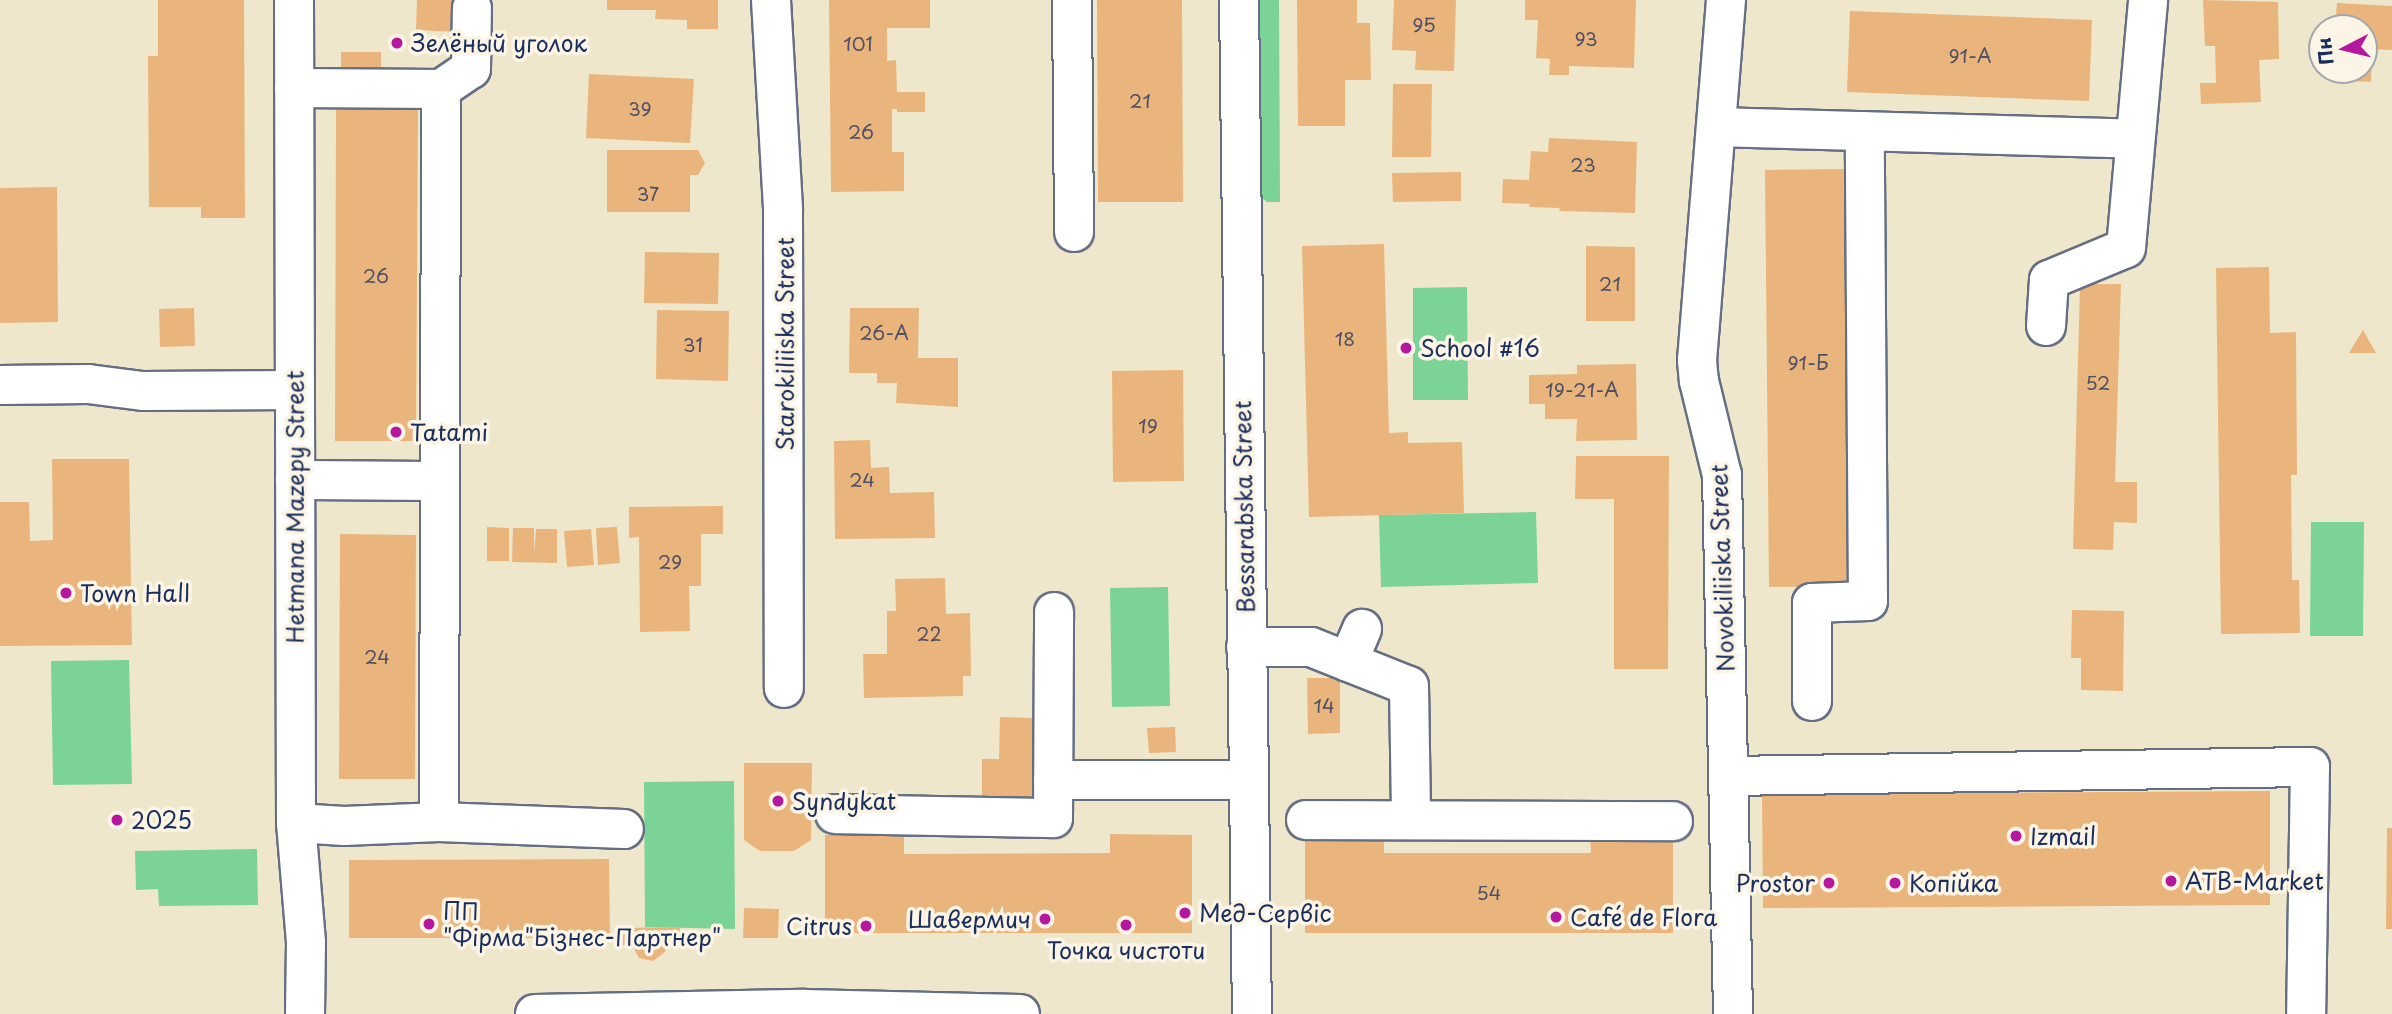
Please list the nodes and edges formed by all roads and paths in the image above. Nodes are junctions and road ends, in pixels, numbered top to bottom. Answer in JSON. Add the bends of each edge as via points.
{"nodes":[{"id":1,"x":294,"y":0,"type":"edge"},
{"id":2,"x":771,"y":0,"type":"edge"},
{"id":3,"x":1072,"y":0,"type":"edge"},
{"id":4,"x":1239,"y":0,"type":"edge"},
{"id":5,"x":1726,"y":0,"type":"edge"},
{"id":6,"x":2148,"y":0,"type":"edge"},
{"id":7,"x":472,"y":8,"type":"dead end"},
{"id":8,"x":294,"y":88,"type":"junction"},
{"id":9,"x":441,"y":89,"type":"junction"},
{"id":10,"x":1716,"y":127,"type":"junction"},
{"id":11,"x":1864,"y":131,"type":"junction"},
{"id":12,"x":2135,"y":139,"type":"junction"},
{"id":13,"x":1074,"y":232,"type":"dead end"},
{"id":14,"x":2046,"y":326,"type":"dead end"},
{"id":15,"x":0,"y":385,"type":"edge"},
{"id":16,"x":294,"y":390,"type":"junction"},
{"id":17,"x":295,"y":480,"type":"junction"},
{"id":18,"x":440,"y":481,"type":"junction"},
{"id":19,"x":1054,"y":612,"type":"dead end"},
{"id":20,"x":1245,"y":647,"type":"junction"},
{"id":21,"x":784,"y":688,"type":"dead end"},
{"id":22,"x":1812,"y":701,"type":"dead end"},
{"id":23,"x":1728,"y":776,"type":"junction"},
{"id":24,"x":1054,"y":780,"type":"junction"},
{"id":25,"x":1247,"y":780,"type":"junction"},
{"id":26,"x":835,"y":814,"type":"dead end"},
{"id":27,"x":1306,"y":820,"type":"dead end"},
{"id":28,"x":1410,"y":820,"type":"junction"},
{"id":29,"x":1673,"y":821,"type":"dead end"},
{"id":30,"x":439,"y":822,"type":"junction"},
{"id":31,"x":296,"y":823,"type":"junction"},
{"id":32,"x":624,"y":829,"type":"dead end"},
{"id":33,"x":306,"y":1014,"type":"edge"},
{"id":34,"x":535,"y":1014,"type":"edge"},
{"id":35,"x":1020,"y":1014,"type":"edge"},
{"id":36,"x":1252,"y":1014,"type":"edge"},
{"id":37,"x":1733,"y":1014,"type":"edge"},
{"id":38,"x":2306,"y":1014,"type":"edge"}],
"edges":[{"from":1,"to":8,"type":"street","name":"Hetmana Mazepy Street"},
{"from":2,"to":21,"type":"street","name":"Starokiliiska Street","via":[[783,211]]},
{"from":3,"to":13,"type":"street"},
{"from":4,"to":20,"type":"street","name":"Bessarabska Street"},
{"from":5,"to":10,"type":"street","name":"Novokiliiska Street"},
{"from":6,"to":12,"type":"street"},
{"from":7,"to":9,"type":"street","via":[[471,69]]},
{"from":8,"to":9,"type":"street"},
{"from":8,"to":16,"type":"street","name":"Hetmana Mazepy Street"},
{"from":9,"to":18,"type":"street"},
{"from":10,"to":11,"type":"street"},
{"from":10,"to":23,"type":"street","name":"Novokiliiska Street","via":[[1697,360],[1722,475]]},
{"from":11,"to":12,"type":"street"},
{"from":11,"to":22,"type":"street","via":[[1868,601],[1812,603]]},
{"from":12,"to":14,"type":"street","via":[[2126,248],[2049,280]]},
{"from":15,"to":16,"type":"street","via":[[88,384],[143,391]]},
{"from":16,"to":17,"type":"street","name":"Hetmana Mazepy Street"},
{"from":17,"to":18,"type":"street"},
{"from":17,"to":31,"type":"street","name":"Hetmana Mazepy Street"},
{"from":18,"to":30,"type":"street"},
{"from":19,"to":24,"type":"street"},
{"from":20,"to":25,"type":"street","name":"Bessarabska Street"},
{"from":20,"to":28,"type":"street","via":[[1355,646],[1409,686]]},
{"from":23,"to":37,"type":"street","name":"Novokiliiska Street"},
{"from":23,"to":38,"type":"street","via":[[2310,767]]},
{"from":24,"to":25,"type":"street"},
{"from":24,"to":26,"type":"street","via":[[1053,818]]},
{"from":25,"to":36,"type":"street","name":"Bessarabska Street"},
{"from":27,"to":28,"type":"street"},
{"from":28,"to":29,"type":"street"},
{"from":30,"to":31,"type":"street"},
{"from":30,"to":32,"type":"street"},
{"from":31,"to":33,"type":"street","name":"Hetmana Mazepy Street","via":[[306,942]]},
{"from":34,"to":35,"type":"street","via":[[804,1009]]}]}
